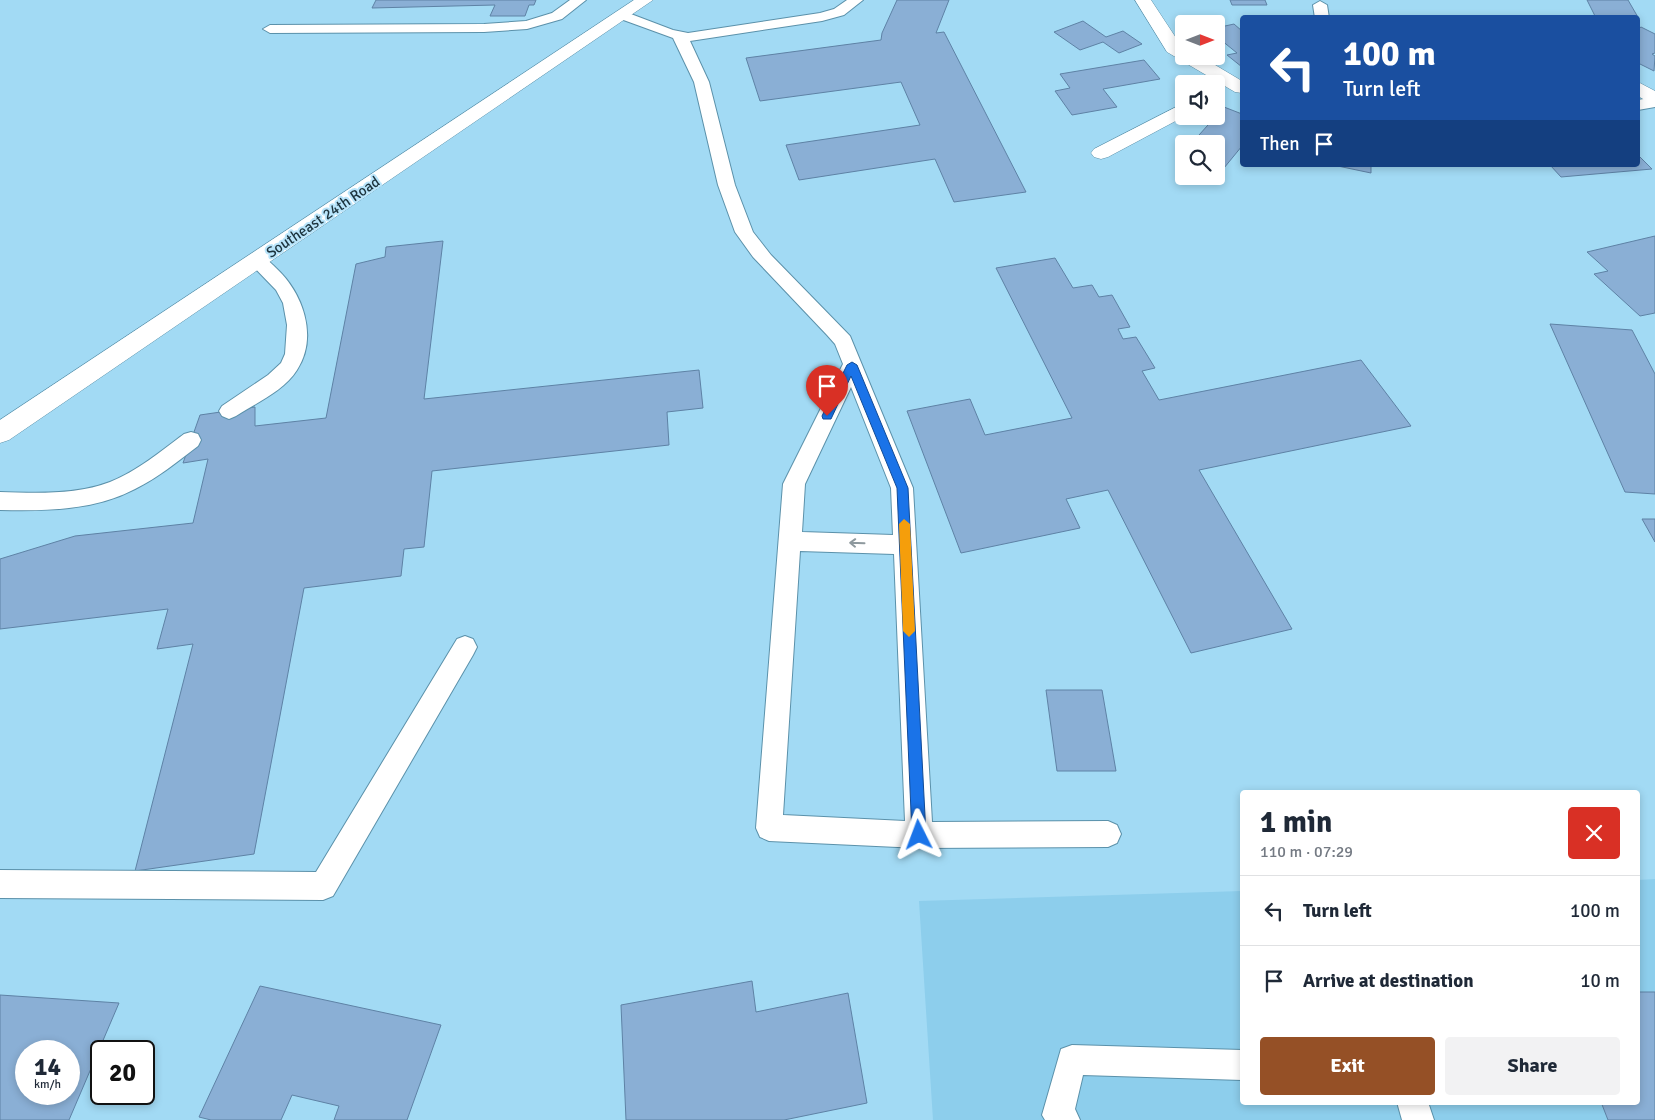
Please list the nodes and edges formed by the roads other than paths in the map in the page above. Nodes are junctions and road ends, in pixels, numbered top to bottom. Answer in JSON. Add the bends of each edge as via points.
{"nodes":[{"id":1,"x":580,"y":0,"type":"edge"},
{"id":2,"x":646,"y":0,"type":"edge"},
{"id":3,"x":856,"y":0,"type":"edge"},
{"id":4,"x":1143,"y":0,"type":"edge"},
{"id":5,"x":624,"y":15,"type":"junction"},
{"id":6,"x":270,"y":29,"type":"dead end"},
{"id":7,"x":680,"y":37,"type":"junction"},
{"id":8,"x":1175,"y":49,"type":"edge"},
{"id":9,"x":1202,"y":65,"type":"edge"},
{"id":10,"x":1238,"y":86,"type":"edge"},
{"id":11,"x":1225,"y":90,"type":"edge"},
{"id":12,"x":1640,"y":90,"type":"edge"},
{"id":13,"x":1655,"y":101,"type":"edge"},
{"id":14,"x":1640,"y":105,"type":"edge"},
{"id":15,"x":1175,"y":115,"type":"edge"},
{"id":16,"x":1102,"y":153,"type":"dead end"},
{"id":17,"x":257,"y":261,"type":"junction"},
{"id":18,"x":852,"y":365,"type":"junction"},
{"id":19,"x":229,"y":411,"type":"dead end"},
{"id":20,"x":0,"y":433,"type":"edge"},
{"id":21,"x":191,"y":440,"type":"dead end"},
{"id":22,"x":0,"y":501,"type":"edge"},
{"id":23,"x":790,"y":542,"type":"junction"},
{"id":24,"x":905,"y":545,"type":"junction"},
{"id":25,"x":465,"y":647,"type":"dead end"},
{"id":26,"x":1108,"y":834,"type":"dead end"},
{"id":27,"x":919,"y":835,"type":"junction"},
{"id":28,"x":0,"y":884,"type":"edge"},
{"id":29,"x":1240,"y":1065,"type":"edge"},
{"id":30,"x":1413,"y":1105,"type":"edge"},
{"id":31,"x":1064,"y":1120,"type":"edge"},
{"id":32,"x":1418,"y":1120,"type":"edge"}],
"edges":[{"from":1,"to":6,"type":"lane","via":[[557,16],[527,25]]},
{"from":2,"to":5,"type":"street","name":"Southeast 24th Road"},
{"from":3,"to":7,"type":"lane","via":[[839,12],[822,17]]},
{"from":4,"to":8,"type":"street"},
{"from":5,"to":7,"type":"lane"},
{"from":5,"to":17,"type":"street","name":"Southeast 24th Road"},
{"from":7,"to":18,"type":"lane","via":[[698,72],[745,232],[758,252],[834,330]]},
{"from":9,"to":10,"type":"street"},
{"from":10,"to":11,"type":"street"},
{"from":12,"to":13,"type":"street"},
{"from":13,"to":14,"type":"lane"},
{"from":15,"to":16,"type":"street"},
{"from":17,"to":19,"type":"lane","via":[[284,285],[293,301],[296,346],[289,366],[278,377]]},
{"from":17,"to":20,"type":"street","name":"Southeast 24th Road"},
{"from":18,"to":23,"type":"lane","via":[[794,484]]},
{"from":18,"to":24,"type":"lane","via":[[902,488]]},
{"from":21,"to":22,"type":"lane","via":[[133,480],[99,494],[68,500]]},
{"from":24,"to":23,"type":"lane","one_way":true},
{"from":23,"to":27,"type":"lane","via":[[769,828]]},
{"from":24,"to":27,"type":"lane"},
{"from":25,"to":28,"type":"lane","via":[[323,886]]},
{"from":26,"to":27,"type":"lane"},
{"from":29,"to":31,"type":"lane","via":[[1072,1060],[1058,1115]]},
{"from":30,"to":32,"type":"lane"}]}
